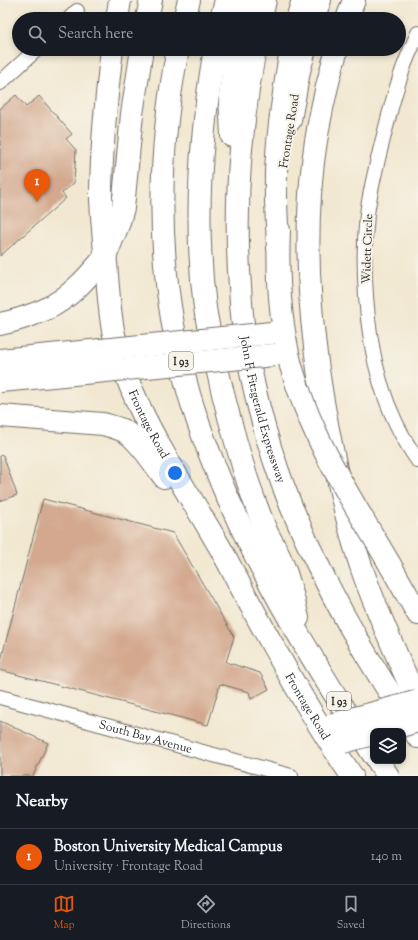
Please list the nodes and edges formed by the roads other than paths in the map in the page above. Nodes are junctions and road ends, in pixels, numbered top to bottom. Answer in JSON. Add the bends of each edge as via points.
{"nodes":[{"id":1,"x":120,"y":0,"type":"edge"},
{"id":2,"x":151,"y":0,"type":"edge"},
{"id":3,"x":189,"y":0,"type":"edge"},
{"id":4,"x":226,"y":0,"type":"edge"},
{"id":5,"x":245,"y":0,"type":"edge"},
{"id":6,"x":265,"y":0,"type":"edge"},
{"id":7,"x":303,"y":0,"type":"edge"},
{"id":8,"x":320,"y":0,"type":"edge"},
{"id":9,"x":354,"y":0,"type":"edge"},
{"id":10,"x":118,"y":12,"type":"edge"},
{"id":11,"x":148,"y":12,"type":"edge"},
{"id":12,"x":186,"y":12,"type":"edge"},
{"id":13,"x":223,"y":12,"type":"edge"},
{"id":14,"x":242,"y":12,"type":"edge"},
{"id":15,"x":262,"y":12,"type":"edge"},
{"id":16,"x":299,"y":12,"type":"edge"},
{"id":17,"x":316,"y":12,"type":"edge"},
{"id":18,"x":350,"y":12,"type":"edge"},
{"id":19,"x":418,"y":34,"type":"edge"},
{"id":20,"x":29,"y":56,"type":"edge"},
{"id":21,"x":111,"y":56,"type":"edge"},
{"id":22,"x":141,"y":56,"type":"edge"},
{"id":23,"x":177,"y":56,"type":"edge"},
{"id":24,"x":214,"y":56,"type":"edge"},
{"id":25,"x":235,"y":56,"type":"edge"},
{"id":26,"x":254,"y":56,"type":"edge"},
{"id":27,"x":290,"y":56,"type":"edge"},
{"id":28,"x":303,"y":56,"type":"edge"},
{"id":29,"x":335,"y":56,"type":"edge"},
{"id":30,"x":0,"y":83,"type":"edge"},
{"id":31,"x":237,"y":204,"type":"junction"},
{"id":32,"x":278,"y":248,"type":"junction"},
{"id":33,"x":106,"y":257,"type":"junction"},
{"id":34,"x":0,"y":324,"type":"edge"},
{"id":35,"x":281,"y":348,"type":"junction"},
{"id":36,"x":0,"y":360,"type":"edge"},
{"id":37,"x":0,"y":381,"type":"edge"},
{"id":38,"x":0,"y":416,"type":"edge"},
{"id":39,"x":418,"y":462,"type":"edge"},
{"id":40,"x":223,"y":554,"type":"junction"},
{"id":41,"x":418,"y":614,"type":"edge"},
{"id":42,"x":306,"y":648,"type":"junction"},
{"id":43,"x":0,"y":698,"type":"edge"},
{"id":44,"x":418,"y":702,"type":"edge"},
{"id":45,"x":418,"y":722,"type":"edge"},
{"id":46,"x":395,"y":728,"type":"edge"},
{"id":47,"x":370,"y":734,"type":"edge"},
{"id":48,"x":332,"y":735,"type":"junction"},
{"id":49,"x":418,"y":737,"type":"edge"},
{"id":50,"x":370,"y":749,"type":"edge"},
{"id":51,"x":380,"y":764,"type":"edge"},
{"id":52,"x":291,"y":776,"type":"edge"},
{"id":53,"x":352,"y":776,"type":"edge"},
{"id":54,"x":388,"y":776,"type":"edge"}],
"edges":[{"from":1,"to":10,"type":"main road"},
{"from":2,"to":11,"type":"main road"},
{"from":3,"to":12,"type":"main road"},
{"from":4,"to":13,"type":"main road"},
{"from":5,"to":14,"type":"main road"},
{"from":6,"to":15,"type":"main road"},
{"from":7,"to":16,"type":"main road"},
{"from":8,"to":17,"type":"main road"},
{"from":9,"to":18,"type":"main road"},
{"from":19,"to":39,"type":"street","name":"Widett Circle","via":[[400,75],[377,162],[367,214],[365,248],[367,310],[376,366],[392,414]]},
{"from":20,"to":30,"type":"street"},
{"from":21,"to":33,"type":"main road","name":"Frontage Road","via":[[102,182]]},
{"from":22,"to":33,"type":"main road","via":[[123,208]]},
{"from":23,"to":42,"type":"main road","number":"I 93","via":[[167,117],[162,199],[165,268],[179,353],[196,418],[224,488],[256,558]]},
{"from":24,"to":42,"type":"main road","via":[[204,123],[200,176],[199,234],[205,310],[221,387],[238,450],[255,503],[285,568]]},
{"from":25,"to":31,"type":"main road","via":[[230,96]]},
{"from":26,"to":31,"type":"main road","name":"John F. Fitzgerald Expressway","via":[[244,122]]},
{"from":27,"to":32,"type":"main road","via":[[282,99],[277,157]]},
{"from":28,"to":32,"type":"main road","name":"Frontage Road","via":[[282,173]]},
{"from":29,"to":44,"type":"main road","via":[[320,119],[310,194],[308,272],[316,361],[327,429],[351,532],[377,608]]},
{"from":31,"to":49,"type":"main road","name":"John F. Fitzgerald Expressway","via":[[241,307],[246,351],[274,457],[294,511],[335,598],[363,649]]},
{"from":32,"to":35,"type":"main road","name":"Frontage Road"},
{"from":33,"to":34,"type":"main road","via":[[67,296],[23,319]]},
{"from":33,"to":40,"type":"main road","name":"Frontage Road","via":[[114,332],[132,388],[155,438]]},
{"from":35,"to":36,"type":"main road","bridge":true},
{"from":35,"to":37,"type":"main road","bridge":true},
{"from":35,"to":41,"type":"main road","name":"Frontage Road","bridge":true,"via":[[316,435]]},
{"from":38,"to":40,"type":"main road","via":[[103,424],[126,432],[134,438],[190,515]]},
{"from":40,"to":48,"type":"main road","name":"Frontage Road","via":[[279,658]]},
{"from":42,"to":50,"type":"main road","number":"I 93"},
{"from":43,"to":52,"type":"street","name":"South Bay Avenue"},
{"from":44,"to":48,"type":"main road","bridge":true},
{"from":45,"to":46,"type":"main road","bridge":true},
{"from":47,"to":48,"type":"main road","bridge":true},
{"from":48,"to":53,"type":"main road","name":"Frontage Road"},
{"from":51,"to":54,"type":"main road"}]}
